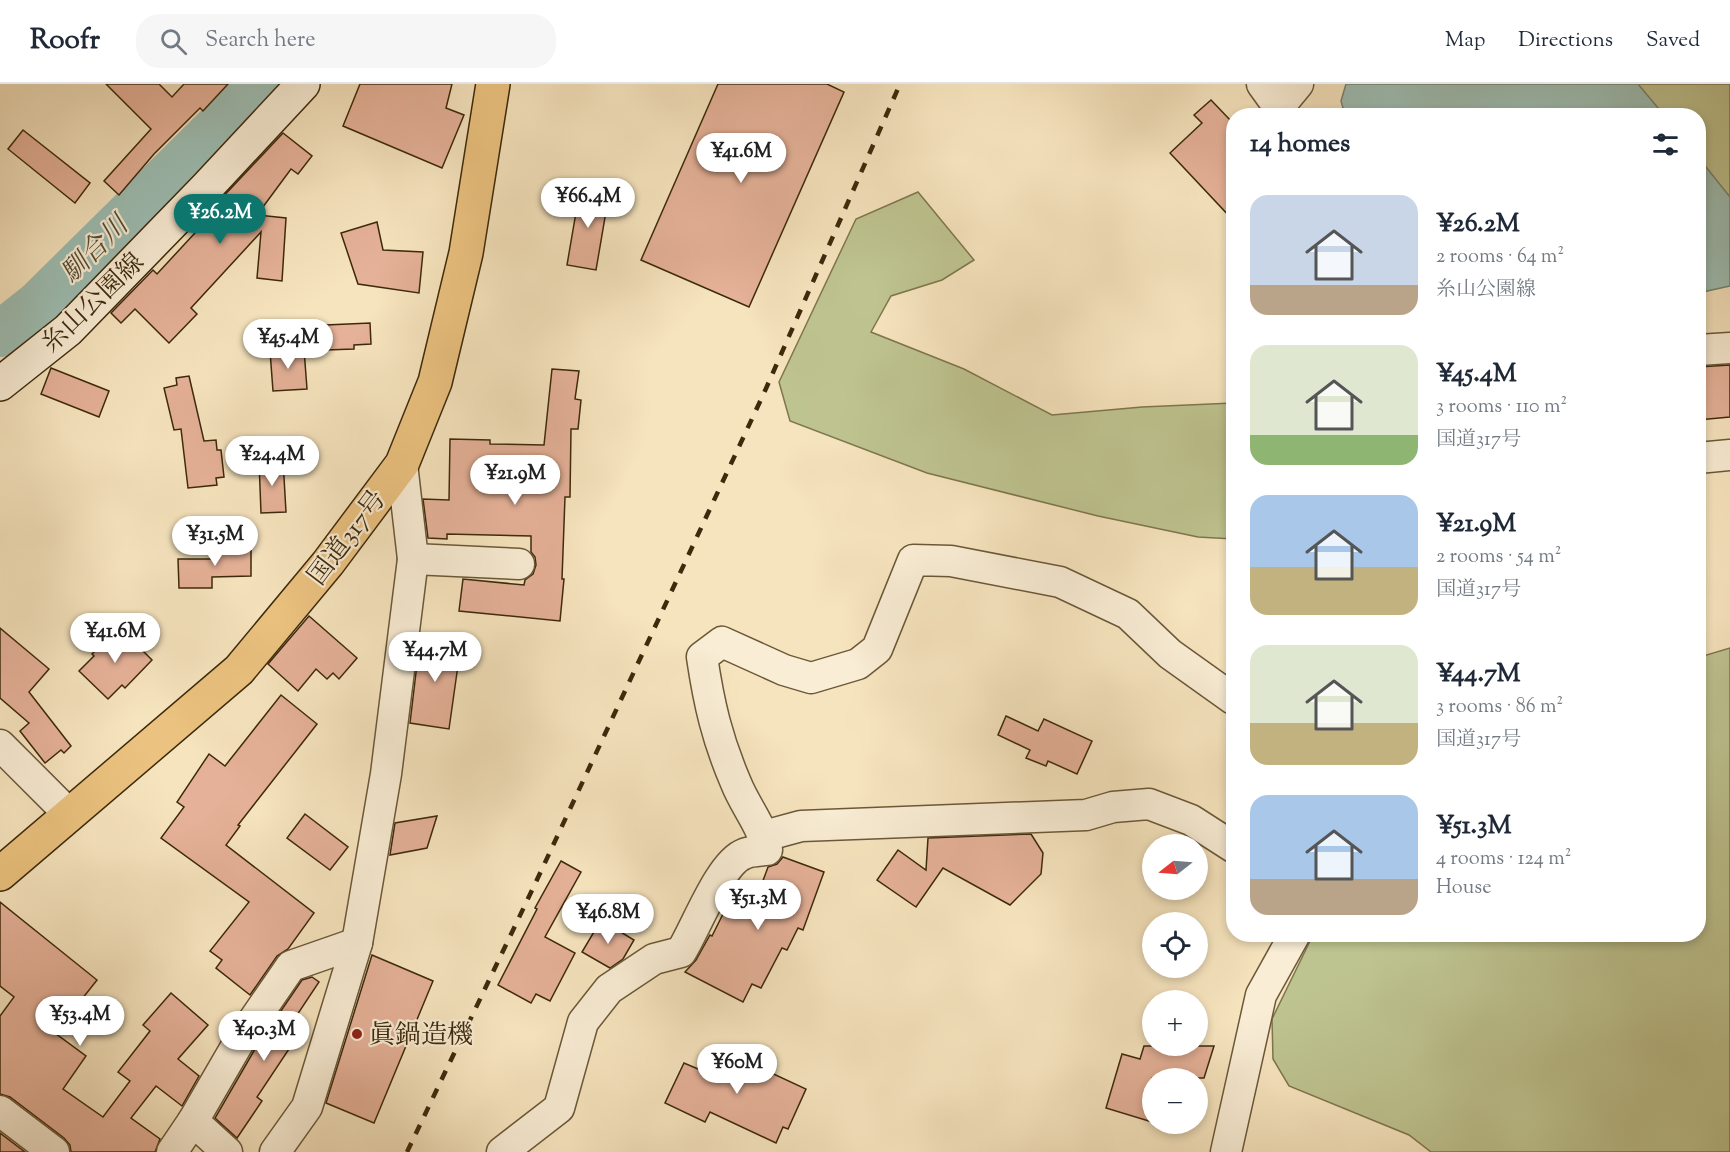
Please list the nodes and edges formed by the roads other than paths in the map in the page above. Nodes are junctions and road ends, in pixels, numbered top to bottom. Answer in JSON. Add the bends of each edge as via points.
{"nodes":[{"id":1,"x":303,"y":84,"type":"edge"},
{"id":2,"x":493,"y":84,"type":"edge"},
{"id":3,"x":1298,"y":84,"type":"edge"},
{"id":4,"x":1276,"y":102,"type":"edge"},
{"id":5,"x":1730,"y":348,"type":"edge"},
{"id":6,"x":1706,"y":350,"type":"edge"},
{"id":7,"x":0,"y":384,"type":"edge"},
{"id":8,"x":1730,"y":455,"type":"edge"},
{"id":9,"x":1706,"y":457,"type":"edge"},
{"id":10,"x":402,"y":464,"type":"junction"},
{"id":11,"x":413,"y":559,"type":"junction"},
{"id":12,"x":519,"y":564,"type":"dead end"},
{"id":13,"x":1226,"y":694,"type":"edge"},
{"id":14,"x":0,"y":745,"type":"edge"},
{"id":15,"x":70,"y":815,"type":"junction"},
{"id":16,"x":764,"y":836,"type":"junction"},
{"id":17,"x":1226,"y":842,"type":"edge"},
{"id":18,"x":0,"y":874,"type":"edge"},
{"id":19,"x":1291,"y":942,"type":"edge"},
{"id":20,"x":357,"y":943,"type":"junction"},
{"id":21,"x":0,"y":1111,"type":"edge"},
{"id":22,"x":193,"y":1121,"type":"junction"},
{"id":23,"x":54,"y":1152,"type":"edge"},
{"id":24,"x":172,"y":1152,"type":"edge"},
{"id":25,"x":227,"y":1152,"type":"edge"},
{"id":26,"x":275,"y":1152,"type":"edge"},
{"id":27,"x":502,"y":1152,"type":"edge"},
{"id":28,"x":1226,"y":1152,"type":"edge"}],
"edges":[{"from":1,"to":7,"type":"main road","name":"糸山公園線","via":[[68,330]]},
{"from":2,"to":10,"type":"highway","name":"国道317号","via":[[459,285],[435,382]]},
{"from":3,"to":4,"type":"street"},
{"from":5,"to":6,"type":"street"},
{"from":8,"to":9,"type":"street"},
{"from":10,"to":11,"type":"street"},
{"from":10,"to":15,"type":"highway","name":"国道317号","via":[[328,563],[239,670]]},
{"from":11,"to":12,"type":"street"},
{"from":11,"to":20,"type":"street","via":[[386,774]]},
{"from":13,"to":16,"type":"street","via":[[1170,654],[1128,614],[1060,582],[951,561],[913,560],[877,649],[858,664],[811,678],[722,642],[702,657],[716,733],[736,785]]},
{"from":14,"to":15,"type":"street"},
{"from":15,"to":18,"type":"highway","name":"国道317号"},
{"from":16,"to":17,"type":"street","via":[[801,826],[1086,815],[1113,807],[1149,804],[1191,820]]},
{"from":16,"to":27,"type":"street","via":[[767,850],[742,854],[719,877],[681,952],[654,959],[609,990],[597,1004],[583,1022],[559,1108]]},
{"from":19,"to":28,"type":"street","via":[[1261,995]]},
{"from":20,"to":22,"type":"street","via":[[291,966],[240,1040]]},
{"from":20,"to":26,"type":"street","via":[[307,1107]]},
{"from":21,"to":23,"type":"street"},
{"from":22,"to":24,"type":"street"},
{"from":22,"to":25,"type":"street"}]}
